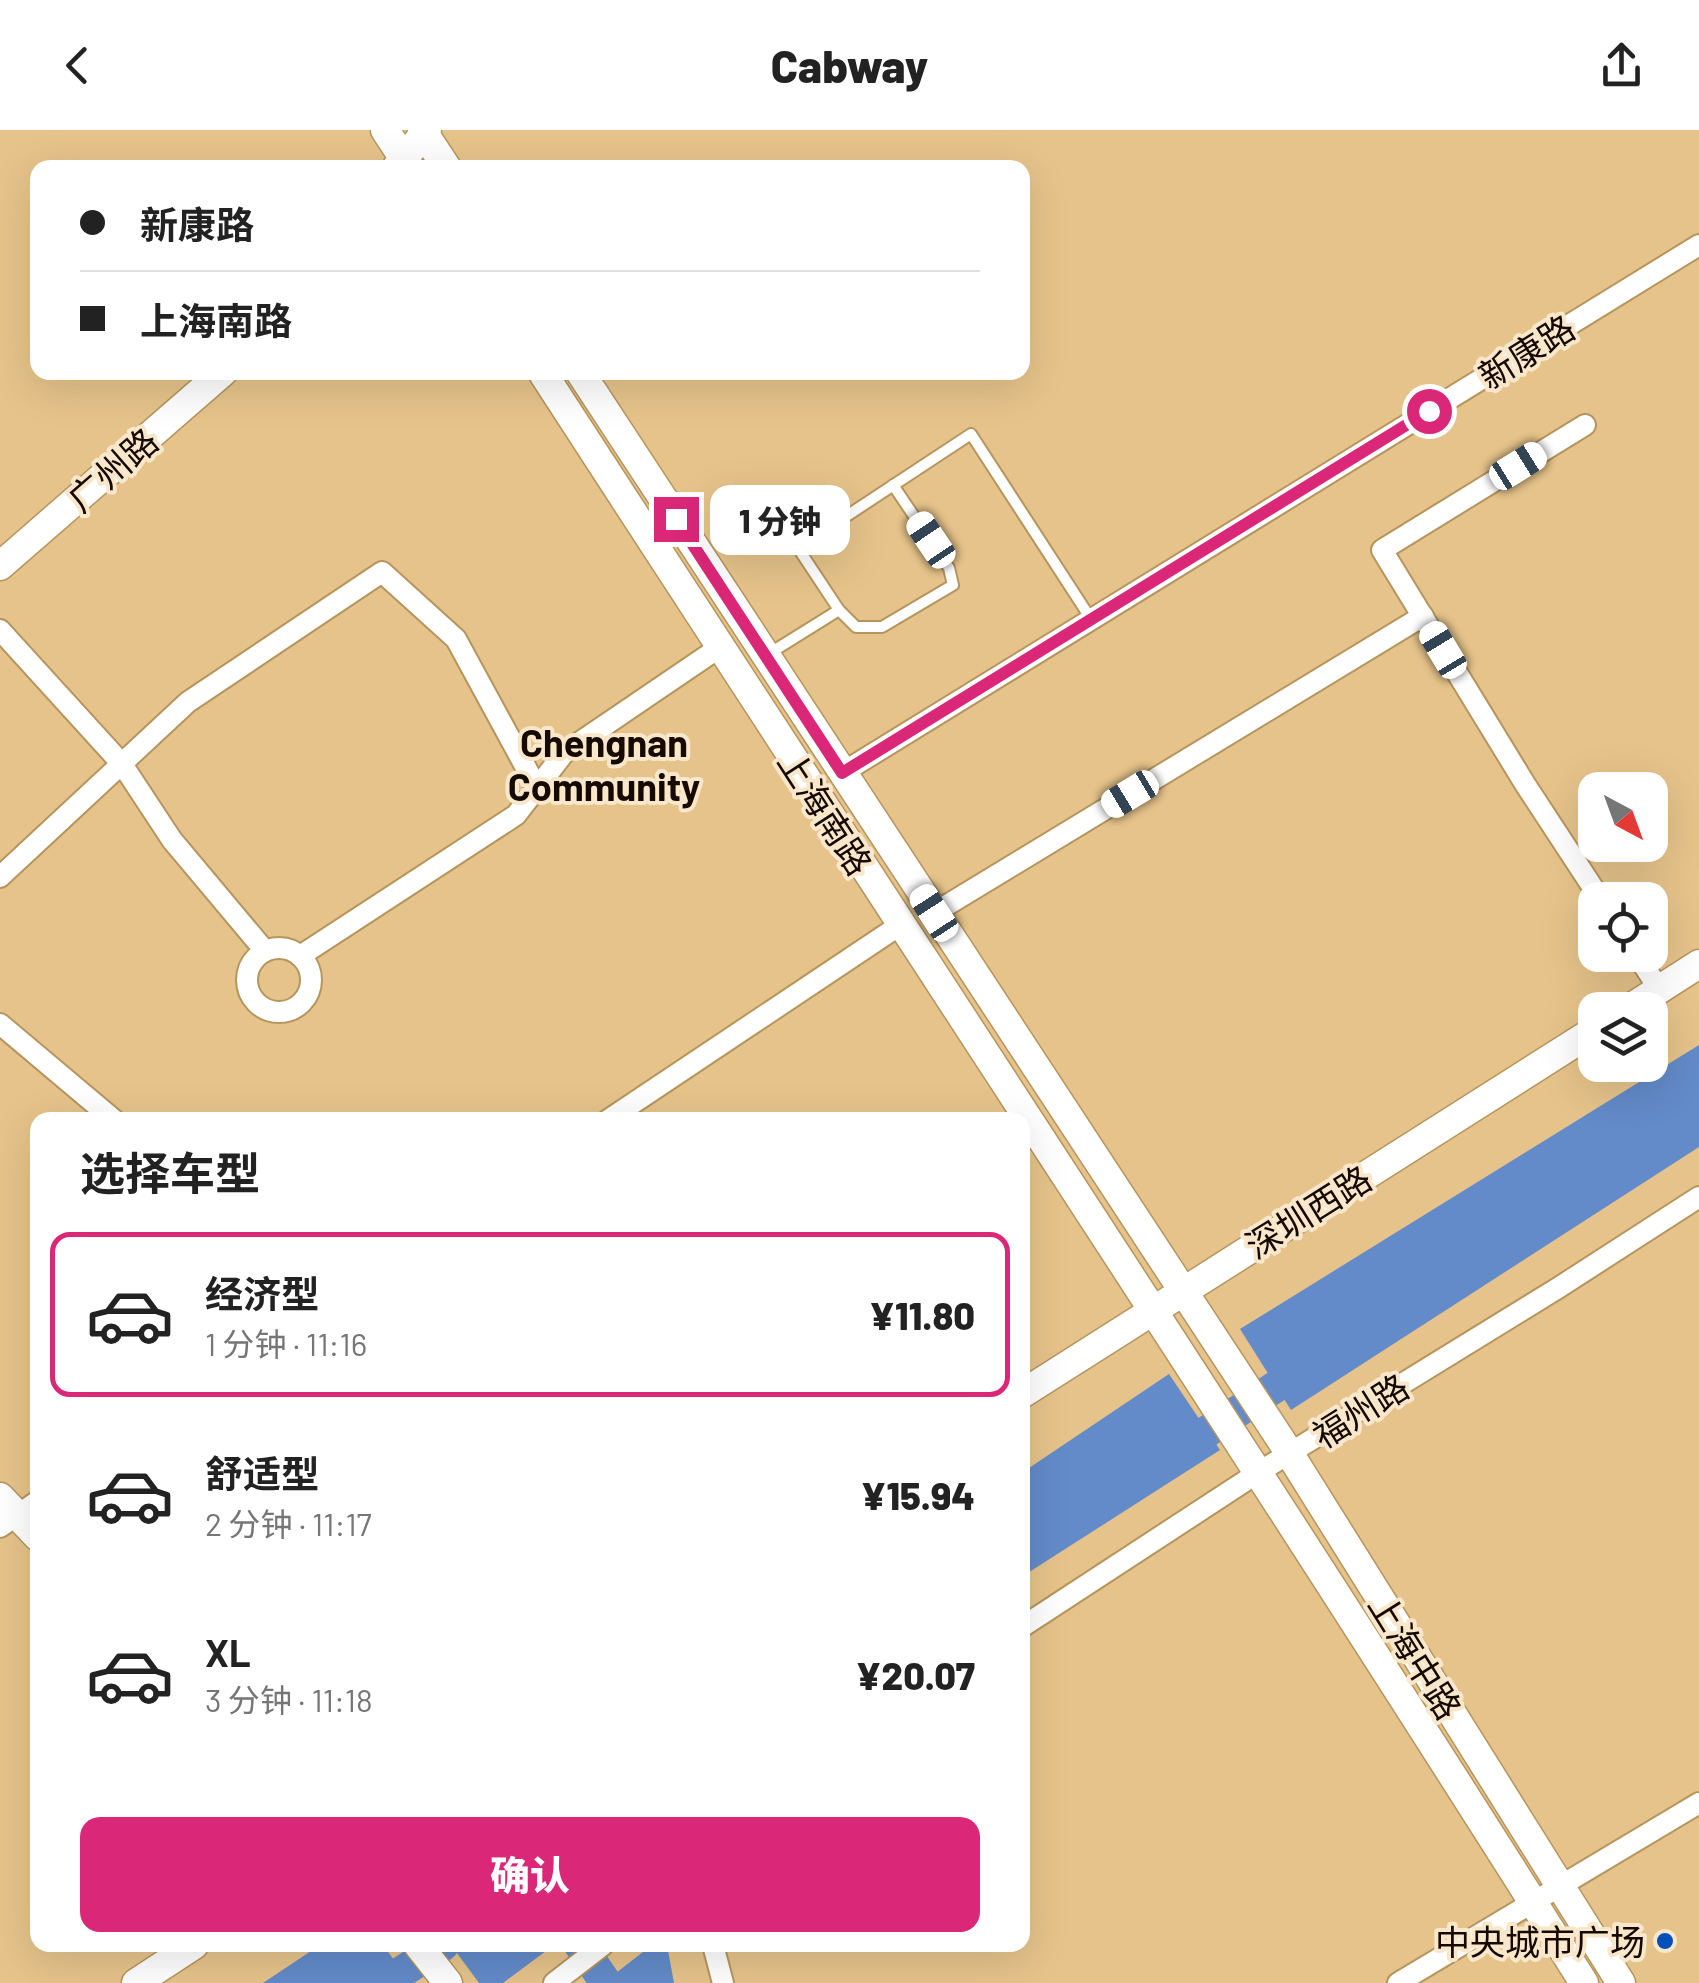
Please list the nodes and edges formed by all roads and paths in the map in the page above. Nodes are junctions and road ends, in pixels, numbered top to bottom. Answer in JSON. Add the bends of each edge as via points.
{"nodes":[{"id":1,"x":385,"y":130,"type":"edge"},
{"id":2,"x":424,"y":131,"type":"edge"},
{"id":3,"x":401,"y":160,"type":"edge"},
{"id":4,"x":406,"y":160,"type":"edge"},
{"id":5,"x":442,"y":160,"type":"edge"},
{"id":6,"x":1699,"y":245,"type":"edge"},
{"id":7,"x":214,"y":380,"type":"edge"},
{"id":8,"x":547,"y":380,"type":"edge"},
{"id":9,"x":585,"y":380,"type":"edge"},
{"id":10,"x":1586,"y":425,"type":"dead end"},
{"id":11,"x":893,"y":485,"type":"junction"},
{"id":12,"x":0,"y":566,"type":"edge"},
{"id":13,"x":839,"y":610,"type":"junction"},
{"id":14,"x":1423,"y":616,"type":"junction"},
{"id":15,"x":1091,"y":619,"type":"junction"},
{"id":16,"x":0,"y":630,"type":"edge"},
{"id":17,"x":720,"y":647,"type":"junction"},
{"id":18,"x":766,"y":656,"type":"junction"},
{"id":19,"x":122,"y":764,"type":"junction"},
{"id":20,"x":842,"y":773,"type":"junction"},
{"id":21,"x":537,"y":788,"type":"junction"},
{"id":22,"x":0,"y":877,"type":"edge"},
{"id":23,"x":1590,"y":882,"type":"edge"},
{"id":24,"x":934,"y":913,"type":"junction"},
{"id":25,"x":900,"y":926,"type":"junction"},
{"id":26,"x":265,"y":950,"type":"junction"},
{"id":27,"x":300,"y":956,"type":"junction"},
{"id":28,"x":1699,"y":964,"type":"edge"},
{"id":29,"x":1648,"y":972,"type":"edge"},
{"id":30,"x":1659,"y":989,"type":"junction"},
{"id":31,"x":1654,"y":992,"type":"edge"},
{"id":32,"x":0,"y":1024,"type":"edge"},
{"id":33,"x":1578,"y":1041,"type":"edge"},
{"id":34,"x":104,"y":1112,"type":"edge"},
{"id":35,"x":620,"y":1112,"type":"edge"},
{"id":36,"x":1022,"y":1112,"type":"edge"},
{"id":37,"x":1030,"y":1124,"type":"edge"},
{"id":38,"x":1699,"y":1197,"type":"edge"},
{"id":39,"x":1184,"y":1290,"type":"junction"},
{"id":40,"x":1152,"y":1309,"type":"junction"},
{"id":41,"x":1210,"y":1330,"type":"joint"},
{"id":42,"x":1178,"y":1350,"type":"joint"},
{"id":43,"x":1030,"y":1389,"type":"edge"},
{"id":44,"x":1286,"y":1447,"type":"junction"},
{"id":45,"x":1255,"y":1466,"type":"junction"},
{"id":46,"x":1030,"y":1621,"type":"edge"},
{"id":47,"x":1699,"y":1803,"type":"edge"},
{"id":48,"x":1560,"y":1887,"type":"junction"},
{"id":49,"x":1534,"y":1903,"type":"junction"},
{"id":50,"x":183,"y":1952,"type":"edge"},
{"id":51,"x":424,"y":1952,"type":"edge"},
{"id":52,"x":594,"y":1952,"type":"edge"},
{"id":53,"x":715,"y":1952,"type":"edge"},
{"id":54,"x":136,"y":1983,"type":"edge"},
{"id":55,"x":448,"y":1983,"type":"edge"},
{"id":56,"x":554,"y":1983,"type":"edge"},
{"id":57,"x":723,"y":1983,"type":"edge"},
{"id":58,"x":1398,"y":1983,"type":"edge"},
{"id":59,"x":1584,"y":1983,"type":"edge"},
{"id":60,"x":1620,"y":1983,"type":"edge"}],
"edges":[{"from":1,"to":3,"type":"main road"},
{"from":2,"to":4,"type":"main road"},
{"from":2,"to":5,"type":"main road"},
{"from":6,"to":15,"type":"street","name":"新康路"},
{"from":7,"to":12,"type":"main road","name":"广州路"},
{"from":8,"to":17,"type":"main road","name":"上海南路"},
{"from":9,"to":18,"type":"main road","name":"上海南路"},
{"from":10,"to":14,"type":"street","via":[[1382,550]]},
{"from":11,"to":13,"type":"lane","via":[[798,548]]},
{"from":11,"to":13,"type":"lane","via":[[950,568],[952,585],[882,626],[856,627]]},
{"from":11,"to":15,"type":"lane","via":[[971,434]]},
{"from":13,"to":18,"type":"lane"},
{"from":14,"to":23,"type":"street"},
{"from":14,"to":24,"type":"street"},
{"from":15,"to":20,"type":"street","name":"新康路"},
{"from":16,"to":19,"type":"street"},
{"from":17,"to":21,"type":"street","via":[[564,753]]},
{"from":17,"to":25,"type":"main road","name":"上海南路"},
{"from":18,"to":20,"type":"main road","name":"上海南路"},
{"from":19,"to":21,"type":"street","via":[[188,702],[382,572],[456,640]]},
{"from":19,"to":22,"type":"street"},
{"from":19,"to":26,"type":"street","via":[[172,840]]},
{"from":20,"to":24,"type":"main road","name":"上海南路"},
{"from":21,"to":27,"type":"street","via":[[516,815]]},
{"from":24,"to":39,"type":"main road","name":"上海南路"},
{"from":25,"to":35,"type":"street"},
{"from":25,"to":36,"type":"main road","name":"上海南路"},
{"from":26,"to":27,"type":"street","via":[[284,948]]},
{"from":26,"to":27,"type":"street","via":[[250,966],[247,987],[268,1010],[290,1010],[306,996],[310,975]]},
{"from":28,"to":30,"type":"main road"},
{"from":29,"to":30,"type":"street"},
{"from":30,"to":31,"type":"main road"},
{"from":32,"to":34,"type":"street"},
{"from":33,"to":39,"type":"main road","name":"深圳西路"},
{"from":37,"to":40,"type":"main road","name":"上海南路"},
{"from":38,"to":44,"type":"street","name":"福州路"},
{"from":39,"to":40,"type":"main road","name":"深圳西路"},
{"from":39,"to":41,"type":"main road","name":"上海南路"},
{"from":40,"to":42,"type":"main road","name":"上海南路"},
{"from":40,"to":43,"type":"main road","name":"深圳西路"},
{"from":41,"to":44,"type":"main road","name":"上海中路"},
{"from":42,"to":45,"type":"main road","name":"上海中路"},
{"from":44,"to":45,"type":"street","name":"福州路"},
{"from":44,"to":48,"type":"main road","name":"上海中路"},
{"from":45,"to":46,"type":"street","name":"福州路"},
{"from":45,"to":49,"type":"main road","name":"上海中路"},
{"from":47,"to":48,"type":"street"},
{"from":48,"to":49,"type":"street"},
{"from":48,"to":60,"type":"main road","name":"上海中路"},
{"from":49,"to":58,"type":"street"},
{"from":49,"to":59,"type":"main road","name":"上海中路"},
{"from":50,"to":54,"type":"main road"},
{"from":51,"to":55,"type":"main road"},
{"from":52,"to":56,"type":"street"},
{"from":53,"to":57,"type":"street"}]}
